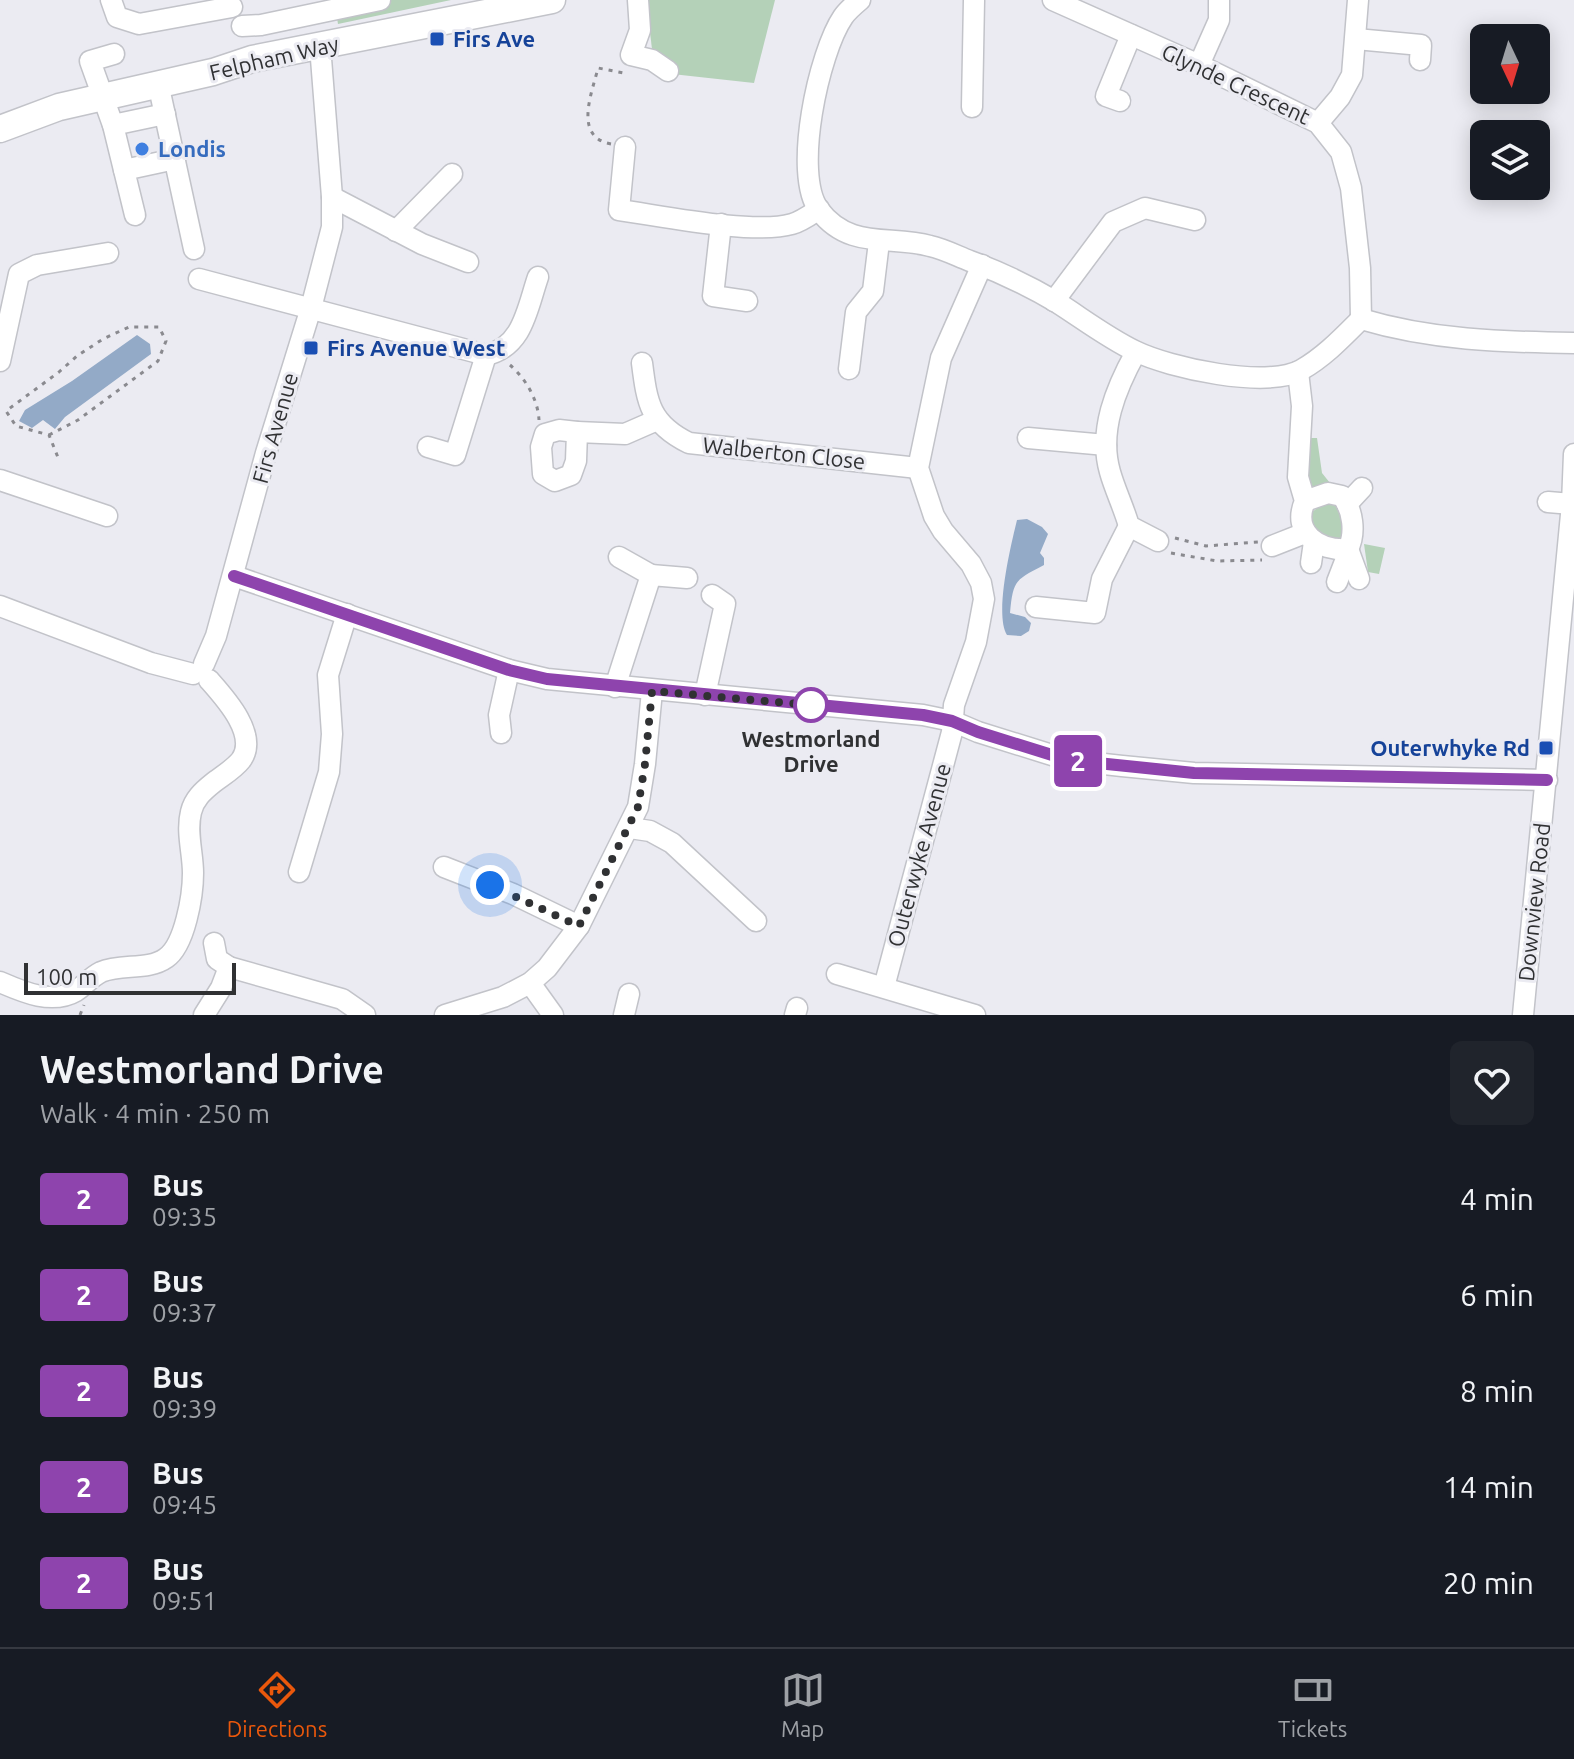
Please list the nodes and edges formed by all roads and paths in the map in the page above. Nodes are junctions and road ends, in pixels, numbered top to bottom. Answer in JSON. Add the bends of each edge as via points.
{"nodes":[{"id":1,"x":111,"y":0,"type":"edge"},
{"id":2,"x":380,"y":0,"type":"edge"},
{"id":3,"x":552,"y":0,"type":"edge"},
{"id":4,"x":638,"y":0,"type":"edge"},
{"id":5,"x":860,"y":0,"type":"edge"},
{"id":6,"x":974,"y":0,"type":"edge"},
{"id":7,"x":1053,"y":0,"type":"edge"},
{"id":8,"x":1219,"y":0,"type":"edge"},
{"id":9,"x":1358,"y":0,"type":"edge"},
{"id":10,"x":231,"y":3,"type":"edge"},
{"id":11,"x":242,"y":26,"type":"junction"},
{"id":12,"x":1131,"y":35,"type":"junction"},
{"id":13,"x":1356,"y":39,"type":"junction"},
{"id":14,"x":320,"y":46,"type":"junction"},
{"id":15,"x":1420,"y":52,"type":"dead end"},
{"id":16,"x":114,"y":54,"type":"dead end"},
{"id":17,"x":631,"y":55,"type":"junction"},
{"id":18,"x":252,"y":59,"type":"junction"},
{"id":19,"x":1199,"y":65,"type":"junction"},
{"id":20,"x":668,"y":71,"type":"dead end"},
{"id":21,"x":158,"y":83,"type":"junction"},
{"id":22,"x":103,"y":96,"type":"junction"},
{"id":23,"x":1120,"y":101,"type":"dead end"},
{"id":24,"x":972,"y":107,"type":"dead end"},
{"id":25,"x":165,"y":114,"type":"junction"},
{"id":26,"x":1318,"y":123,"type":"junction"},
{"id":27,"x":113,"y":125,"type":"junction"},
{"id":28,"x":0,"y":129,"type":"edge"},
{"id":29,"x":625,"y":147,"type":"joint"},
{"id":30,"x":175,"y":159,"type":"junction"},
{"id":31,"x":124,"y":170,"type":"junction"},
{"id":32,"x":452,"y":174,"type":"dead end"},
{"id":33,"x":332,"y":197,"type":"junction"},
{"id":34,"x":819,"y":209,"type":"junction"},
{"id":35,"x":135,"y":215,"type":"dead end"},
{"id":36,"x":1195,"y":220,"type":"dead end"},
{"id":37,"x":721,"y":224,"type":"junction"},
{"id":38,"x":396,"y":231,"type":"junction"},
{"id":39,"x":879,"y":242,"type":"junction"},
{"id":40,"x":194,"y":249,"type":"dead end"},
{"id":41,"x":108,"y":253,"type":"dead end"},
{"id":42,"x":468,"y":262,"type":"dead end"},
{"id":43,"x":982,"y":265,"type":"junction"},
{"id":44,"x":538,"y":277,"type":"dead end"},
{"id":45,"x":199,"y":279,"type":"dead end"},
{"id":46,"x":747,"y":301,"type":"dead end"},
{"id":47,"x":1054,"y":301,"type":"junction"},
{"id":48,"x":311,"y":308,"type":"junction"},
{"id":49,"x":1361,"y":319,"type":"junction"},
{"id":50,"x":1574,"y":343,"type":"edge"},
{"id":51,"x":1136,"y":352,"type":"junction"},
{"id":52,"x":493,"y":353,"type":"junction"},
{"id":53,"x":0,"y":361,"type":"edge"},
{"id":54,"x":642,"y":363,"type":"dead end"},
{"id":55,"x":849,"y":369,"type":"dead end"},
{"id":56,"x":1298,"y":372,"type":"junction"},
{"id":57,"x":6,"y":411,"type":"junction"},
{"id":58,"x":0,"y":413,"type":"edge"},
{"id":59,"x":657,"y":420,"type":"junction"},
{"id":60,"x":577,"y":432,"type":"junction"},
{"id":61,"x":545,"y":434,"type":"junction"},
{"id":62,"x":49,"y":435,"type":"junction"},
{"id":63,"x":1028,"y":438,"type":"dead end"},
{"id":64,"x":1106,"y":445,"type":"junction"},
{"id":65,"x":428,"y":447,"type":"dead end"},
{"id":66,"x":1574,"y":454,"type":"edge"},
{"id":67,"x":59,"y":460,"type":"dead end"},
{"id":68,"x":918,"y":468,"type":"junction"},
{"id":69,"x":0,"y":480,"type":"edge"},
{"id":70,"x":1362,"y":488,"type":"dead end"},
{"id":71,"x":1305,"y":501,"type":"junction"},
{"id":72,"x":1548,"y":502,"type":"dead end"},
{"id":73,"x":1347,"y":504,"type":"junction"},
{"id":74,"x":1572,"y":504,"type":"junction"},
{"id":75,"x":107,"y":516,"type":"dead end"},
{"id":76,"x":1129,"y":526,"type":"junction"},
{"id":77,"x":1310,"y":537,"type":"junction"},
{"id":78,"x":1166,"y":543,"type":"junction"},
{"id":79,"x":1267,"y":549,"type":"junction"},
{"id":80,"x":1349,"y":550,"type":"junction"},
{"id":81,"x":619,"y":557,"type":"dead end"},
{"id":82,"x":1311,"y":563,"type":"dead end"},
{"id":83,"x":651,"y":575,"type":"junction"},
{"id":84,"x":234,"y":576,"type":"junction"},
{"id":85,"x":687,"y":578,"type":"dead end"},
{"id":86,"x":1361,"y":579,"type":"dead end"},
{"id":87,"x":1337,"y":582,"type":"dead end"},
{"id":88,"x":712,"y":595,"type":"dead end"},
{"id":89,"x":0,"y":606,"type":"edge"},
{"id":90,"x":1036,"y":607,"type":"dead end"},
{"id":91,"x":347,"y":614,"type":"junction"},
{"id":92,"x":509,"y":670,"type":"junction"},
{"id":93,"x":202,"y":672,"type":"junction"},
{"id":94,"x":615,"y":687,"type":"junction"},
{"id":95,"x":652,"y":691,"type":"junction"},
{"id":96,"x":705,"y":695,"type":"junction"},
{"id":97,"x":952,"y":721,"type":"junction"},
{"id":98,"x":501,"y":733,"type":"dead end"},
{"id":99,"x":1547,"y":780,"type":"junction"},
{"id":100,"x":630,"y":828,"type":"junction"},
{"id":101,"x":444,"y":867,"type":"dead end"},
{"id":102,"x":299,"y":872,"type":"dead end"},
{"id":103,"x":756,"y":921,"type":"dead end"},
{"id":104,"x":579,"y":926,"type":"junction"},
{"id":105,"x":214,"y":943,"type":"dead end"},
{"id":106,"x":229,"y":967,"type":"junction"},
{"id":107,"x":837,"y":974,"type":"dead end"},
{"id":108,"x":530,"y":983,"type":"junction"},
{"id":109,"x":884,"y":987,"type":"junction"},
{"id":110,"x":6,"y":989,"type":"edge"},
{"id":111,"x":629,"y":994,"type":"dead end"},
{"id":112,"x":204,"y":1015,"type":"edge"},
{"id":113,"x":365,"y":1015,"type":"edge"},
{"id":114,"x":445,"y":1015,"type":"edge"},
{"id":115,"x":553,"y":1015,"type":"edge"},
{"id":116,"x":624,"y":1015,"type":"edge"},
{"id":117,"x":975,"y":1015,"type":"edge"},
{"id":118,"x":1523,"y":1015,"type":"edge"}],
"edges":[{"from":1,"to":10,"type":"street","via":[[117,17],[139,24]]},
{"from":2,"to":11,"type":"street"},
{"from":3,"to":14,"type":"main road","name":"Felpham Way"},
{"from":4,"to":17,"type":"street","via":[[640,30]]},
{"from":5,"to":34,"type":"street","via":[[843,16],[831,41],[811,124],[806,171]]},
{"from":6,"to":24,"type":"street"},
{"from":7,"to":12,"type":"street","name":"Glynde Crescent"},
{"from":8,"to":19,"type":"street","via":[[1219,20]]},
{"from":9,"to":13,"type":"street"},
{"from":10,"to":11,"type":"street"},
{"from":11,"to":18,"type":"street"},
{"from":12,"to":19,"type":"street","name":"Glynde Crescent"},
{"from":12,"to":23,"type":"street","via":[[1106,96]]},
{"from":13,"to":15,"type":"street"},
{"from":13,"to":26,"type":"street","via":[[1352,75]]},
{"from":14,"to":18,"type":"main road","name":"Felpham Way"},
{"from":14,"to":33,"type":"street","name":"Firs Avenue"},
{"from":16,"to":22,"type":"street","via":[[82,63]]},
{"from":17,"to":20,"type":"street"},
{"from":17,"to":29,"type":"path","via":[[624,73],[598,68],[587,114],[596,138]]},
{"from":18,"to":21,"type":"main road","name":"Felpham Way"},
{"from":19,"to":26,"type":"street","name":"Glynde Crescent"},
{"from":21,"to":22,"type":"main road","name":"Felpham Way"},
{"from":21,"to":25,"type":"street"},
{"from":22,"to":27,"type":"street"},
{"from":22,"to":28,"type":"main road","name":"Felpham Way"},
{"from":25,"to":27,"type":"street"},
{"from":25,"to":30,"type":"street"},
{"from":26,"to":49,"type":"street","name":"Glynde Crescent","via":[[1341,152],[1351,188]]},
{"from":27,"to":31,"type":"street"},
{"from":29,"to":37,"type":"street","via":[[619,210]]},
{"from":30,"to":31,"type":"street"},
{"from":30,"to":40,"type":"street"},
{"from":31,"to":35,"type":"street"},
{"from":32,"to":38,"type":"street"},
{"from":33,"to":38,"type":"street"},
{"from":33,"to":48,"type":"street","name":"Firs Avenue","via":[[332,227]]},
{"from":34,"to":37,"type":"street","via":[[776,227]]},
{"from":34,"to":39,"type":"street","via":[[851,234]]},
{"from":36,"to":47,"type":"street","via":[[1145,208],[1113,222]]},
{"from":37,"to":46,"type":"street","via":[[713,296]]},
{"from":38,"to":42,"type":"street"},
{"from":39,"to":43,"type":"street","via":[[931,246]]},
{"from":39,"to":55,"type":"street","via":[[873,291],[856,312]]},
{"from":41,"to":53,"type":"street","via":[[37,265],[19,274]]},
{"from":43,"to":47,"type":"street"},
{"from":43,"to":68,"type":"street","via":[[941,358]]},
{"from":44,"to":52,"type":"street","via":[[514,341]]},
{"from":45,"to":48,"type":"street"},
{"from":47,"to":51,"type":"street"},
{"from":48,"to":52,"type":"street"},
{"from":48,"to":84,"type":"street","name":"Firs Avenue"},
{"from":49,"to":50,"type":"street","via":[[1445,337]]},
{"from":49,"to":56,"type":"street"},
{"from":51,"to":56,"type":"street","via":[[1192,370],[1256,379]]},
{"from":51,"to":64,"type":"street","via":[[1115,394]]},
{"from":52,"to":61,"type":"path","via":[[519,373],[538,406]]},
{"from":52,"to":65,"type":"street","via":[[455,455]]},
{"from":54,"to":59,"type":"street","via":[[646,399]]},
{"from":56,"to":71,"type":"street","via":[[1298,477]]},
{"from":57,"to":58,"type":"path"},
{"from":57,"to":62,"type":"path","via":[[16,426]]},
{"from":57,"to":62,"type":"path","via":[[103,339],[129,327],[159,327],[166,341],[158,361]]},
{"from":59,"to":60,"type":"street","via":[[625,434]]},
{"from":59,"to":68,"type":"street","name":"Walberton Close","via":[[689,443]]},
{"from":60,"to":61,"type":"street"},
{"from":60,"to":61,"type":"street","via":[[575,469],[555,481],[541,468]]},
{"from":62,"to":67,"type":"path"},
{"from":63,"to":64,"type":"street"},
{"from":64,"to":76,"type":"street"},
{"from":66,"to":74,"type":"street","name":"Downview Road"},
{"from":68,"to":97,"type":"street","name":"Outerwyke Avenue","via":[[934,516],[971,564],[984,599]]},
{"from":69,"to":75,"type":"street"},
{"from":70,"to":73,"type":"street"},
{"from":71,"to":73,"type":"street","via":[[1328,493],[1342,496]]},
{"from":71,"to":77,"type":"street","via":[[1301,516]]},
{"from":72,"to":74,"type":"street"},
{"from":73,"to":80,"type":"street"},
{"from":74,"to":99,"type":"street","name":"Downview Road"},
{"from":76,"to":78,"type":"street"},
{"from":76,"to":90,"type":"street","via":[[1102,579],[1095,613]]},
{"from":77,"to":79,"type":"street"},
{"from":77,"to":80,"type":"street","via":[[1327,548]]},
{"from":77,"to":82,"type":"street"},
{"from":78,"to":79,"type":"path"},
{"from":78,"to":79,"type":"path","via":[[1217,561]]},
{"from":80,"to":86,"type":"street"},
{"from":80,"to":87,"type":"street"},
{"from":81,"to":83,"type":"street"},
{"from":83,"to":85,"type":"street"},
{"from":83,"to":94,"type":"street"},
{"from":84,"to":91,"type":"street"},
{"from":84,"to":93,"type":"street","name":"Firs Avenue"},
{"from":88,"to":96,"type":"street","via":[[725,604]]},
{"from":89,"to":93,"type":"street","via":[[139,659]]},
{"from":91,"to":92,"type":"street"},
{"from":91,"to":102,"type":"street","via":[[328,675],[329,772]]},
{"from":92,"to":94,"type":"street"},
{"from":92,"to":98,"type":"street","via":[[499,715]]},
{"from":93,"to":110,"type":"street","via":[[239,719],[246,751],[192,808],[192,885],[175,949],[158,962],[100,973],[64,996]]},
{"from":94,"to":95,"type":"street"},
{"from":95,"to":96,"type":"street"},
{"from":95,"to":100,"type":"street","via":[[645,764]]},
{"from":96,"to":97,"type":"street"},
{"from":97,"to":99,"type":"street","via":[[1068,760],[1180,772]]},
{"from":97,"to":109,"type":"street","name":"Outerwyke Avenue"},
{"from":99,"to":118,"type":"street","name":"Downview Road"},
{"from":100,"to":103,"type":"street","via":[[672,843]]},
{"from":100,"to":104,"type":"street"},
{"from":101,"to":104,"type":"street"},
{"from":104,"to":108,"type":"street"},
{"from":105,"to":106,"type":"street","via":[[217,959]]},
{"from":106,"to":112,"type":"street"},
{"from":106,"to":113,"type":"street","via":[[342,999]]},
{"from":107,"to":109,"type":"street"},
{"from":108,"to":114,"type":"street"},
{"from":108,"to":115,"type":"street"},
{"from":109,"to":117,"type":"street"},
{"from":111,"to":116,"type":"street"}]}
